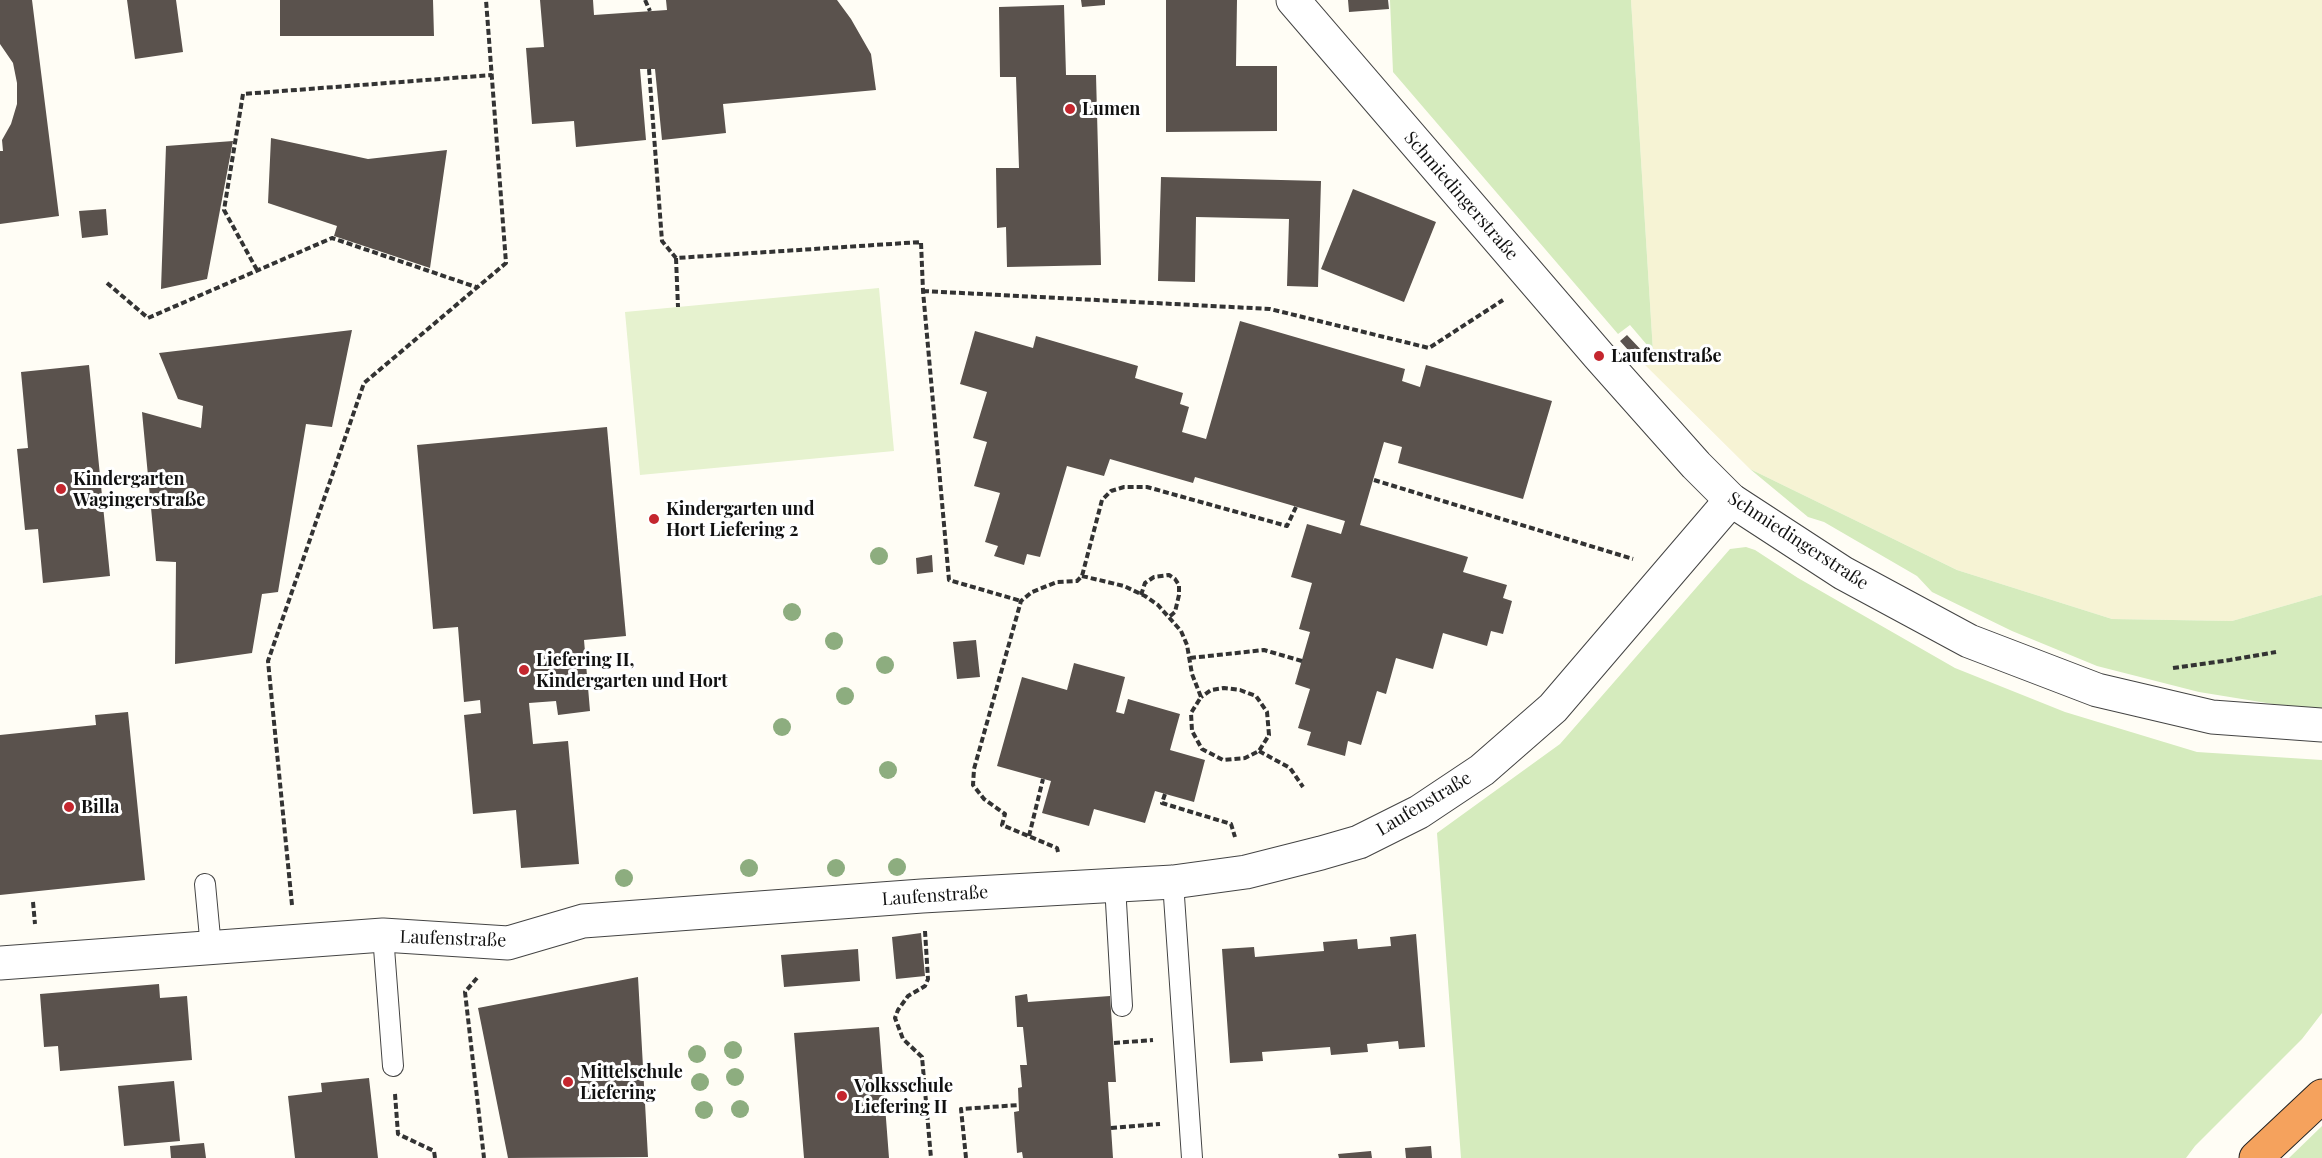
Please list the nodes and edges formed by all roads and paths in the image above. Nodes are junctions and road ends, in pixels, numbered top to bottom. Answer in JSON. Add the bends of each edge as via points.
{"nodes":[{"id":1,"x":486,"y":0,"type":"edge"},
{"id":2,"x":645,"y":0,"type":"edge"},
{"id":3,"x":1293,"y":0,"type":"edge"},
{"id":4,"x":650,"y":11,"type":"dead end"},
{"id":5,"x":649,"y":69,"type":"dead end"},
{"id":6,"x":492,"y":75,"type":"junction"},
{"id":7,"x":676,"y":258,"type":"junction"},
{"id":8,"x":257,"y":270,"type":"junction"},
{"id":9,"x":1533,"y":280,"type":"junction"},
{"id":10,"x":107,"y":283,"type":"dead end"},
{"id":11,"x":476,"y":288,"type":"junction"},
{"id":12,"x":923,"y":291,"type":"junction"},
{"id":13,"x":678,"y":307,"type":"dead end"},
{"id":14,"x":1374,"y":480,"type":"dead end"},
{"id":15,"x":1731,"y":500,"type":"junction"},
{"id":16,"x":1296,"y":507,"type":"dead end"},
{"id":17,"x":1671,"y":570,"type":"junction"},
{"id":18,"x":1082,"y":576,"type":"junction"},
{"id":19,"x":1141,"y":595,"type":"junction"},
{"id":20,"x":1021,"y":601,"type":"junction"},
{"id":21,"x":1169,"y":617,"type":"junction"},
{"id":22,"x":2276,"y":652,"type":"dead end"},
{"id":23,"x":1190,"y":658,"type":"junction"},
{"id":24,"x":1302,"y":661,"type":"dead end"},
{"id":25,"x":2167,"y":668,"type":"dead end"},
{"id":26,"x":1201,"y":697,"type":"junction"},
{"id":27,"x":2322,"y":725,"type":"edge"},
{"id":28,"x":1259,"y":751,"type":"junction"},
{"id":29,"x":1043,"y":779,"type":"dead end"},
{"id":30,"x":1303,"y":787,"type":"dead end"},
{"id":31,"x":1165,"y":794,"type":"dead end"},
{"id":32,"x":1029,"y":836,"type":"junction"},
{"id":33,"x":1246,"y":872,"type":"junction"},
{"id":34,"x":1173,"y":882,"type":"junction"},
{"id":35,"x":205,"y":884,"type":"dead end"},
{"id":36,"x":1115,"y":885,"type":"junction"},
{"id":37,"x":1067,"y":888,"type":"junction"},
{"id":38,"x":922,"y":896,"type":"junction"},
{"id":39,"x":383,"y":935,"type":"junction"},
{"id":40,"x":295,"y":942,"type":"junction"},
{"id":41,"x":508,"y":943,"type":"junction"},
{"id":42,"x":211,"y":948,"type":"junction"},
{"id":43,"x":0,"y":963,"type":"edge"},
{"id":44,"x":1122,"y":1006,"type":"dead end"},
{"id":45,"x":1163,"y":1039,"type":"dead end"},
{"id":46,"x":1114,"y":1043,"type":"dead end"},
{"id":47,"x":393,"y":1066,"type":"joint"},
{"id":48,"x":2322,"y":1096,"type":"edge"},
{"id":49,"x":1019,"y":1105,"type":"dead end"},
{"id":50,"x":1169,"y":1123,"type":"dead end"},
{"id":51,"x":1111,"y":1128,"type":"dead end"},
{"id":52,"x":435,"y":1158,"type":"edge"},
{"id":53,"x":484,"y":1158,"type":"edge"},
{"id":54,"x":931,"y":1158,"type":"edge"},
{"id":55,"x":966,"y":1158,"type":"edge"},
{"id":56,"x":1192,"y":1158,"type":"edge"},
{"id":57,"x":2256,"y":1158,"type":"edge"}],
"edges":[{"from":1,"to":6,"type":"path"},
{"from":2,"to":4,"type":"path"},
{"from":3,"to":9,"type":"street","name":"Schmiedingerstraße"},
{"from":5,"to":7,"type":"path","via":[[662,241]]},
{"from":6,"to":8,"type":"path","via":[[243,94],[224,210]]},
{"from":6,"to":11,"type":"path","via":[[506,263]]},
{"from":7,"to":12,"type":"path","via":[[921,242]]},
{"from":7,"to":13,"type":"path"},
{"from":8,"to":10,"type":"path","via":[[148,318]]},
{"from":8,"to":11,"type":"path","via":[[332,238]]},
{"from":9,"to":12,"type":"path","via":[[1429,348],[1270,309]]},
{"from":9,"to":15,"type":"street","name":"Schmiedingerstraße"},
{"from":11,"to":40,"type":"path","via":[[364,383],[268,661]]},
{"from":12,"to":20,"type":"path","via":[[949,580]]},
{"from":14,"to":17,"type":"path"},
{"from":15,"to":17,"type":"street","name":"Laufenstraße"},
{"from":15,"to":27,"type":"street","name":"Schmiedingerstraße","via":[[1843,573],[1969,641],[2097,690],[2211,717]]},
{"from":16,"to":18,"type":"path","via":[[1287,526],[1147,488],[1111,491],[1102,500]]},
{"from":17,"to":33,"type":"street","name":"Laufenstraße","via":[[1553,708],[1482,770],[1419,812],[1359,842]]},
{"from":18,"to":19,"type":"path","via":[[1124,586]]},
{"from":18,"to":20,"type":"path","via":[[1077,581],[1057,582],[1032,592]]},
{"from":19,"to":21,"type":"path"},
{"from":19,"to":21,"type":"path","via":[[1145,583],[1154,576],[1169,575],[1175,579],[1179,595]]},
{"from":20,"to":32,"type":"path","via":[[973,784],[984,799],[1005,814],[1002,825]]},
{"from":21,"to":23,"type":"path","via":[[1181,631]]},
{"from":22,"to":25,"type":"path"},
{"from":23,"to":24,"type":"path","via":[[1264,650]]},
{"from":23,"to":26,"type":"path"},
{"from":26,"to":28,"type":"path","via":[[1191,712],[1192,731],[1202,749],[1223,760],[1245,758]]},
{"from":26,"to":28,"type":"path","via":[[1224,688],[1256,696],[1267,712],[1269,735]]},
{"from":28,"to":30,"type":"path","via":[[1290,768]]},
{"from":29,"to":32,"type":"path"},
{"from":31,"to":33,"type":"path","via":[[1162,803],[1231,824]]},
{"from":32,"to":37,"type":"path","via":[[1057,848]]},
{"from":33,"to":34,"type":"street","name":"Laufenstraße"},
{"from":34,"to":36,"type":"street","name":"Laufenstraße"},
{"from":34,"to":56,"type":"lane"},
{"from":35,"to":42,"type":"lane"},
{"from":36,"to":37,"type":"street","name":"Laufenstraße"},
{"from":36,"to":44,"type":"lane"},
{"from":37,"to":38,"type":"street","name":"Laufenstraße"},
{"from":38,"to":41,"type":"street","name":"Laufenstraße","via":[[583,921]]},
{"from":38,"to":54,"type":"path","via":[[928,979],[925,986],[908,996],[895,1018],[903,1039],[922,1057]]},
{"from":39,"to":40,"type":"street","name":"Laufenstraße"},
{"from":39,"to":41,"type":"street","name":"Laufenstraße"},
{"from":39,"to":47,"type":"lane"},
{"from":40,"to":42,"type":"street","name":"Laufenstraße"},
{"from":41,"to":53,"type":"path","via":[[465,992]]},
{"from":42,"to":43,"type":"street","name":"Laufenstraße"},
{"from":45,"to":46,"type":"path"},
{"from":47,"to":52,"type":"path","via":[[398,1134],[434,1151]]},
{"from":48,"to":57,"type":"highway"},
{"from":49,"to":55,"type":"path","via":[[961,1109]]},
{"from":50,"to":51,"type":"path"}]}
